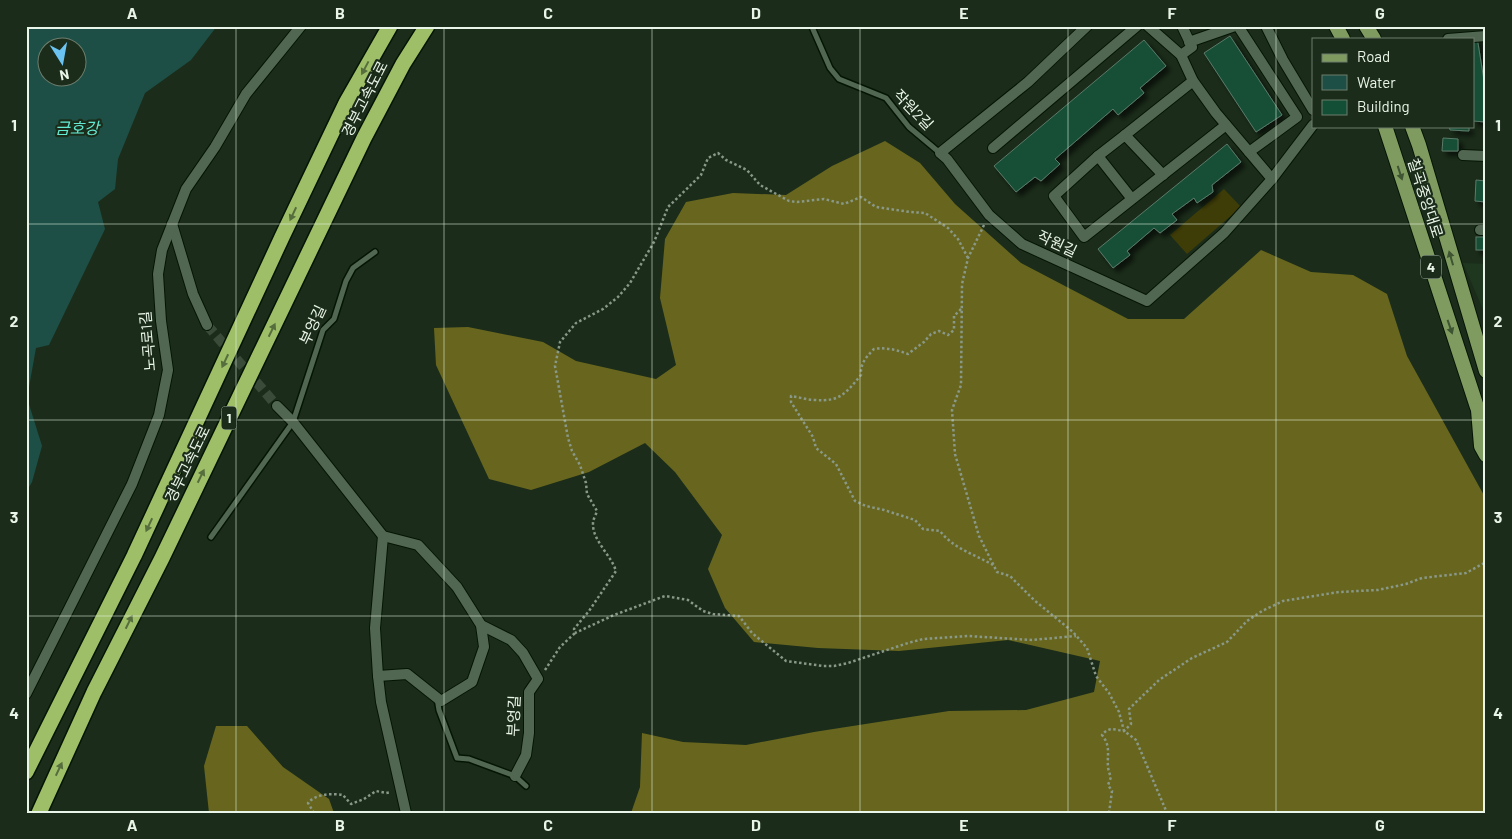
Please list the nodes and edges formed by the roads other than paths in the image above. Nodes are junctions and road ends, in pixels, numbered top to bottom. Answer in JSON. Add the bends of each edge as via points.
{"nodes":[{"id":1,"x":301,"y":26,"type":"edge"},
{"id":2,"x":390,"y":26,"type":"edge"},
{"id":3,"x":427,"y":26,"type":"edge"},
{"id":4,"x":814,"y":26,"type":"edge"},
{"id":5,"x":1087,"y":26,"type":"edge"},
{"id":6,"x":1137,"y":26,"type":"edge"},
{"id":7,"x":1148,"y":26,"type":"edge"},
{"id":8,"x":1182,"y":26,"type":"edge"},
{"id":9,"x":1236,"y":26,"type":"edge"},
{"id":10,"x":1266,"y":26,"type":"edge"},
{"id":11,"x":1336,"y":26,"type":"edge"},
{"id":12,"x":1366,"y":26,"type":"edge"},
{"id":13,"x":1486,"y":36,"type":"edge"},
{"id":14,"x":1342,"y":38,"type":"edge"},
{"id":15,"x":1373,"y":38,"type":"edge"},
{"id":16,"x":1461,"y":38,"type":"edge"},
{"id":17,"x":1189,"y":42,"type":"junction"},
{"id":18,"x":1180,"y":55,"type":"junction"},
{"id":19,"x":1193,"y":81,"type":"junction"},
{"id":20,"x":1312,"y":108,"type":"edge"},
{"id":21,"x":1226,"y":125,"type":"junction"},
{"id":22,"x":1312,"y":126,"type":"edge"},
{"id":23,"x":1386,"y":128,"type":"edge"},
{"id":24,"x":1413,"y":128,"type":"edge"},
{"id":25,"x":1125,"y":135,"type":"junction"},
{"id":26,"x":993,"y":148,"type":"dead end"},
{"id":27,"x":1249,"y":152,"type":"junction"},
{"id":28,"x":940,"y":153,"type":"junction"},
{"id":29,"x":1463,"y":155,"type":"dead end"},
{"id":30,"x":1098,"y":156,"type":"junction"},
{"id":31,"x":1486,"y":156,"type":"edge"},
{"id":32,"x":1163,"y":175,"type":"junction"},
{"id":33,"x":1272,"y":179,"type":"junction"},
{"id":34,"x":1132,"y":199,"type":"junction"},
{"id":35,"x":172,"y":224,"type":"junction"},
{"id":36,"x":375,"y":252,"type":"dead end"},
{"id":37,"x":207,"y":325,"type":"tunnel mouth"},
{"id":38,"x":1486,"y":371,"type":"edge"},
{"id":39,"x":277,"y":406,"type":"tunnel mouth"},
{"id":40,"x":1478,"y":407,"type":"junction"},
{"id":41,"x":1486,"y":420,"type":"edge"},
{"id":42,"x":293,"y":422,"type":"junction"},
{"id":43,"x":1486,"y":455,"type":"edge"},
{"id":44,"x":383,"y":536,"type":"junction"},
{"id":45,"x":211,"y":537,"type":"dead end"},
{"id":46,"x":481,"y":625,"type":"junction"},
{"id":47,"x":378,"y":676,"type":"junction"},
{"id":48,"x":26,"y":694,"type":"edge"},
{"id":49,"x":436,"y":698,"type":"junction"},
{"id":50,"x":26,"y":772,"type":"edge"},
{"id":51,"x":515,"y":776,"type":"junction"},
{"id":52,"x":526,"y":786,"type":"dead end"},
{"id":53,"x":39,"y":813,"type":"edge"},
{"id":54,"x":406,"y":813,"type":"edge"}],
"edges":[{"from":1,"to":35,"type":"street","name":"노곡로1길","via":[[246,94],[186,190]]},
{"from":2,"to":50,"type":"highway","name":"경부고속도로","number":"1","one_way":true,"via":[[346,103],[134,556]]},
{"from":53,"to":3,"type":"highway","name":"경부고속도로","number":"1","one_way":true,"via":[[94,692],[364,138]]},
{"from":4,"to":28,"type":"lane","name":"작원2길","via":[[818,44],[839,78],[886,98],[909,127]]},
{"from":5,"to":28,"type":"street","via":[[1028,82]]},
{"from":6,"to":26,"type":"street"},
{"from":7,"to":18,"type":"street"},
{"from":8,"to":17,"type":"street"},
{"from":9,"to":17,"type":"street"},
{"from":9,"to":27,"type":"street","via":[[1297,117]]},
{"from":10,"to":20,"type":"street"},
{"from":11,"to":14,"type":"main road"},
{"from":12,"to":15,"type":"main road"},
{"from":13,"to":16,"type":"street"},
{"from":17,"to":18,"type":"street","via":[[1192,47]]},
{"from":18,"to":19,"type":"street"},
{"from":19,"to":21,"type":"street"},
{"from":19,"to":25,"type":"street"},
{"from":21,"to":27,"type":"street"},
{"from":21,"to":32,"type":"street"},
{"from":22,"to":33,"type":"street","name":"작원길"},
{"from":23,"to":40,"type":"main road","name":"칠곡중앙대로","number":"4","one_way":true},
{"from":38,"to":24,"type":"main road","name":"칠곡중앙대로","number":"4","one_way":true},
{"from":25,"to":30,"type":"street"},
{"from":25,"to":32,"type":"street"},
{"from":27,"to":33,"type":"street"},
{"from":28,"to":33,"type":"street","name":"작원길","via":[[989,215],[1022,244],[1147,301],[1224,233]]},
{"from":29,"to":31,"type":"street"},
{"from":30,"to":34,"type":"street"},
{"from":30,"to":34,"type":"street","via":[[1054,196],[1084,237]]},
{"from":32,"to":34,"type":"street"},
{"from":35,"to":37,"type":"street"},
{"from":35,"to":48,"type":"street","name":"노곡로1길","via":[[162,250],[158,274],[168,370],[159,415],[132,484]]},
{"from":36,"to":42,"type":"lane","name":"부엉길","via":[[353,268],[346,281],[334,319],[323,330]]},
{"from":39,"to":42,"type":"street"},
{"from":40,"to":41,"type":"main road","name":"칠곡중앙대로","number":"4"},
{"from":40,"to":43,"type":"main road","via":[[1481,446]]},
{"from":42,"to":44,"type":"street"},
{"from":42,"to":45,"type":"lane","name":"부엉길"},
{"from":44,"to":46,"type":"street","via":[[418,545],[456,587]]},
{"from":44,"to":47,"type":"street","via":[[375,628]]},
{"from":46,"to":49,"type":"street","via":[[484,647],[472,682],[441,702]]},
{"from":46,"to":51,"type":"street","name":"부엉길","via":[[511,640],[538,679],[529,692],[526,755]]},
{"from":47,"to":49,"type":"street","via":[[407,674]]},
{"from":47,"to":54,"type":"street"},
{"from":49,"to":51,"type":"lane","via":[[457,758],[469,759]]},
{"from":51,"to":52,"type":"lane"}]}
